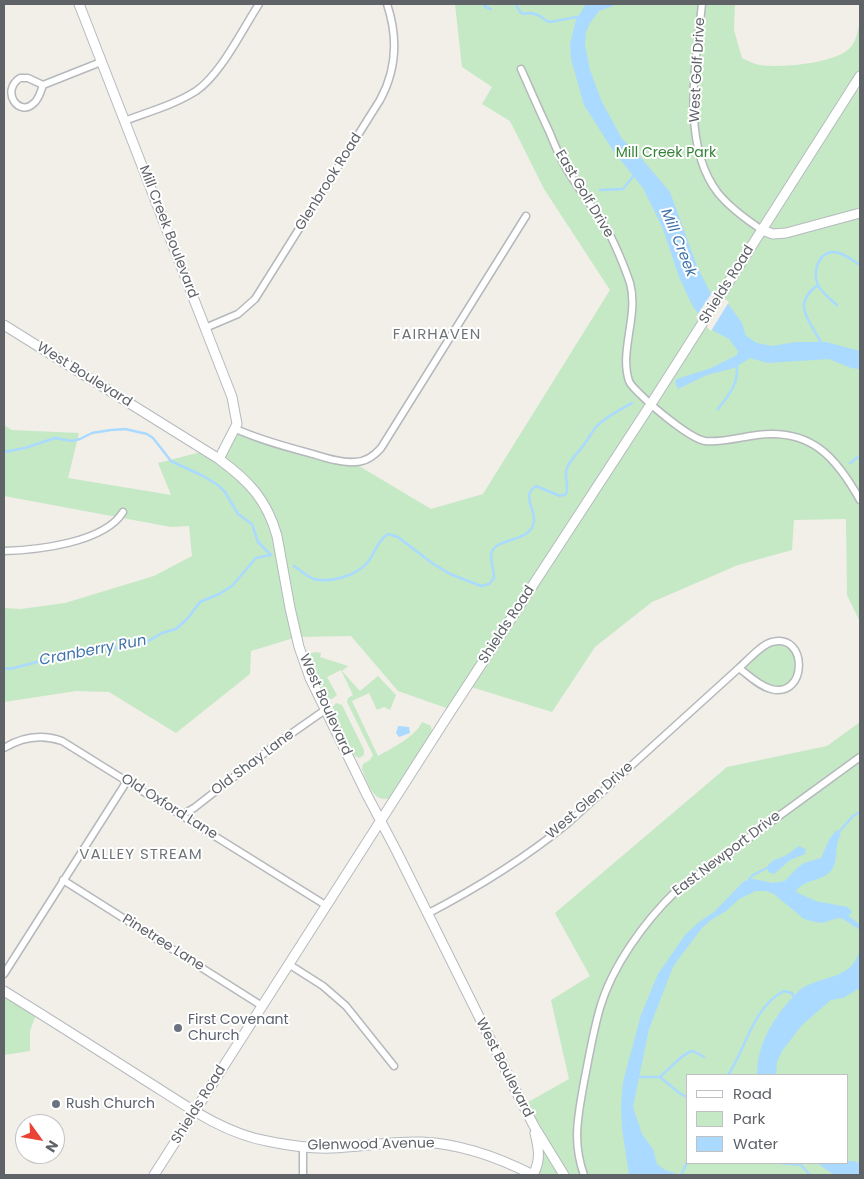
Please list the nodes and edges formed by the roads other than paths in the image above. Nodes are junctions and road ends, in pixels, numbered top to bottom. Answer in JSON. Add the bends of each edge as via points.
{"nodes":[{"id":1,"x":79,"y":4,"type":"edge"},
{"id":2,"x":259,"y":4,"type":"edge"},
{"id":3,"x":387,"y":4,"type":"edge"},
{"id":4,"x":702,"y":4,"type":"edge"},
{"id":5,"x":101,"y":62,"type":"junction"},
{"id":6,"x":521,"y":68,"type":"dead end"},
{"id":7,"x":860,"y":76,"type":"edge"},
{"id":8,"x":43,"y":85,"type":"junction"},
{"id":9,"x":124,"y":120,"type":"junction"},
{"id":10,"x":860,"y":213,"type":"edge"},
{"id":11,"x":526,"y":216,"type":"dead end"},
{"id":12,"x":762,"y":230,"type":"junction"},
{"id":13,"x":4,"y":325,"type":"edge"},
{"id":14,"x":205,"y":328,"type":"junction"},
{"id":15,"x":651,"y":404,"type":"junction"},
{"id":16,"x":236,"y":429,"type":"junction"},
{"id":17,"x":219,"y":459,"type":"junction"},
{"id":18,"x":860,"y":500,"type":"edge"},
{"id":19,"x":123,"y":512,"type":"dead end"},
{"id":20,"x":4,"y":552,"type":"edge"},
{"id":21,"x":739,"y":668,"type":"junction"},
{"id":22,"x":325,"y":710,"type":"junction"},
{"id":23,"x":4,"y":748,"type":"edge"},
{"id":24,"x":860,"y":757,"type":"edge"},
{"id":25,"x":127,"y":780,"type":"junction"},
{"id":26,"x":182,"y":815,"type":"junction"},
{"id":27,"x":381,"y":822,"type":"junction"},
{"id":28,"x":63,"y":880,"type":"junction"},
{"id":29,"x":326,"y":906,"type":"junction"},
{"id":30,"x":427,"y":914,"type":"junction"},
{"id":31,"x":290,"y":965,"type":"junction"},
{"id":32,"x":4,"y":974,"type":"edge"},
{"id":33,"x":4,"y":991,"type":"edge"},
{"id":34,"x":262,"y":1006,"type":"junction"},
{"id":35,"x":394,"y":1066,"type":"dead end"},
{"id":36,"x":195,"y":1110,"type":"junction"},
{"id":37,"x":534,"y":1126,"type":"junction"},
{"id":38,"x":303,"y":1146,"type":"junction"},
{"id":39,"x":154,"y":1175,"type":"edge"},
{"id":40,"x":303,"y":1175,"type":"edge"},
{"id":41,"x":533,"y":1175,"type":"edge"},
{"id":42,"x":564,"y":1175,"type":"edge"},
{"id":43,"x":584,"y":1175,"type":"edge"}],
"edges":[{"from":1,"to":5,"type":"street","name":"Mill Creek Boulevard"},
{"from":2,"to":9,"type":"street","via":[[222,64],[203,85],[180,100]]},
{"from":3,"to":14,"type":"street","name":"Glenbrook Road","via":[[395,49],[392,72],[380,100],[255,299],[238,314]]},
{"from":4,"to":12,"type":"street","name":"West Golf Drive","via":[[694,103],[699,154],[706,175],[719,194]]},
{"from":5,"to":8,"type":"street"},
{"from":5,"to":9,"type":"street","name":"Mill Creek Boulevard"},
{"from":6,"to":15,"type":"street","name":"East Golf Drive","via":[[562,161],[607,230],[630,283],[632,318],[627,371],[630,383]]},
{"from":7,"to":12,"type":"street","name":"Shields Road"},
{"from":8,"to":8,"type":"street","via":[[32,106],[22,107],[10,98],[11,84],[20,78]]},
{"from":9,"to":14,"type":"street","name":"Mill Creek Boulevard"},
{"from":10,"to":12,"type":"street","via":[[786,233],[773,234]]},
{"from":11,"to":16,"type":"street","via":[[375,454],[354,463],[330,459]]},
{"from":12,"to":15,"type":"street","name":"Shields Road"},
{"from":13,"to":17,"type":"street","name":"West Boulevard"},
{"from":14,"to":16,"type":"street","name":"Mill Creek Boulevard","via":[[232,397]]},
{"from":15,"to":18,"type":"street","via":[[687,433],[704,441],[777,434],[809,441],[834,460]]},
{"from":15,"to":27,"type":"street","name":"Shields Road"},
{"from":16,"to":17,"type":"street"},
{"from":17,"to":22,"type":"street","name":"West Boulevard","via":[[253,488],[268,509],[277,536],[300,647]]},
{"from":19,"to":20,"type":"street","via":[[115,522],[82,538],[35,550]]},
{"from":21,"to":21,"type":"street","name":"West Glen Drive","via":[[773,641],[790,645],[796,651],[800,664],[793,683],[776,690],[766,687]]},
{"from":21,"to":30,"type":"street","name":"West Glen Drive","via":[[546,841],[499,874]]},
{"from":22,"to":26,"type":"street","name":"Old Shay Lane"},
{"from":22,"to":27,"type":"street","name":"West Boulevard"},
{"from":23,"to":25,"type":"street","name":"Old Oxford Lane","via":[[28,738],[55,738]]},
{"from":24,"to":43,"type":"street","name":"East Newport Drive","via":[[676,891],[630,947],[606,992],[595,1025],[576,1127],[577,1152]]},
{"from":25,"to":26,"type":"street","name":"Old Oxford Lane"},
{"from":25,"to":28,"type":"street"},
{"from":26,"to":29,"type":"street","name":"Old Oxford Lane"},
{"from":27,"to":29,"type":"street","name":"Shields Road"},
{"from":27,"to":30,"type":"street","name":"West Boulevard"},
{"from":28,"to":32,"type":"street"},
{"from":28,"to":34,"type":"street","name":"Pinetree Lane"},
{"from":29,"to":31,"type":"street","name":"Shields Road"},
{"from":30,"to":37,"type":"street","name":"West Boulevard"},
{"from":31,"to":34,"type":"street","name":"Shields Road"},
{"from":31,"to":35,"type":"street","via":[[323,986],[346,1006]]},
{"from":33,"to":36,"type":"street","name":"Glenwood Avenue"},
{"from":34,"to":36,"type":"street","name":"Shields Road"},
{"from":36,"to":38,"type":"street","name":"Glenwood Avenue","via":[[219,1124],[265,1141]]},
{"from":36,"to":39,"type":"street","name":"Shields Road"},
{"from":37,"to":41,"type":"street","name":"West Boulevard","via":[[539,1151]]},
{"from":37,"to":42,"type":"street","name":"West Boulevard"},
{"from":38,"to":40,"type":"street"},
{"from":38,"to":41,"type":"street","name":"Glenwood Avenue","via":[[329,1148],[399,1142],[441,1144],[489,1155]]}]}
